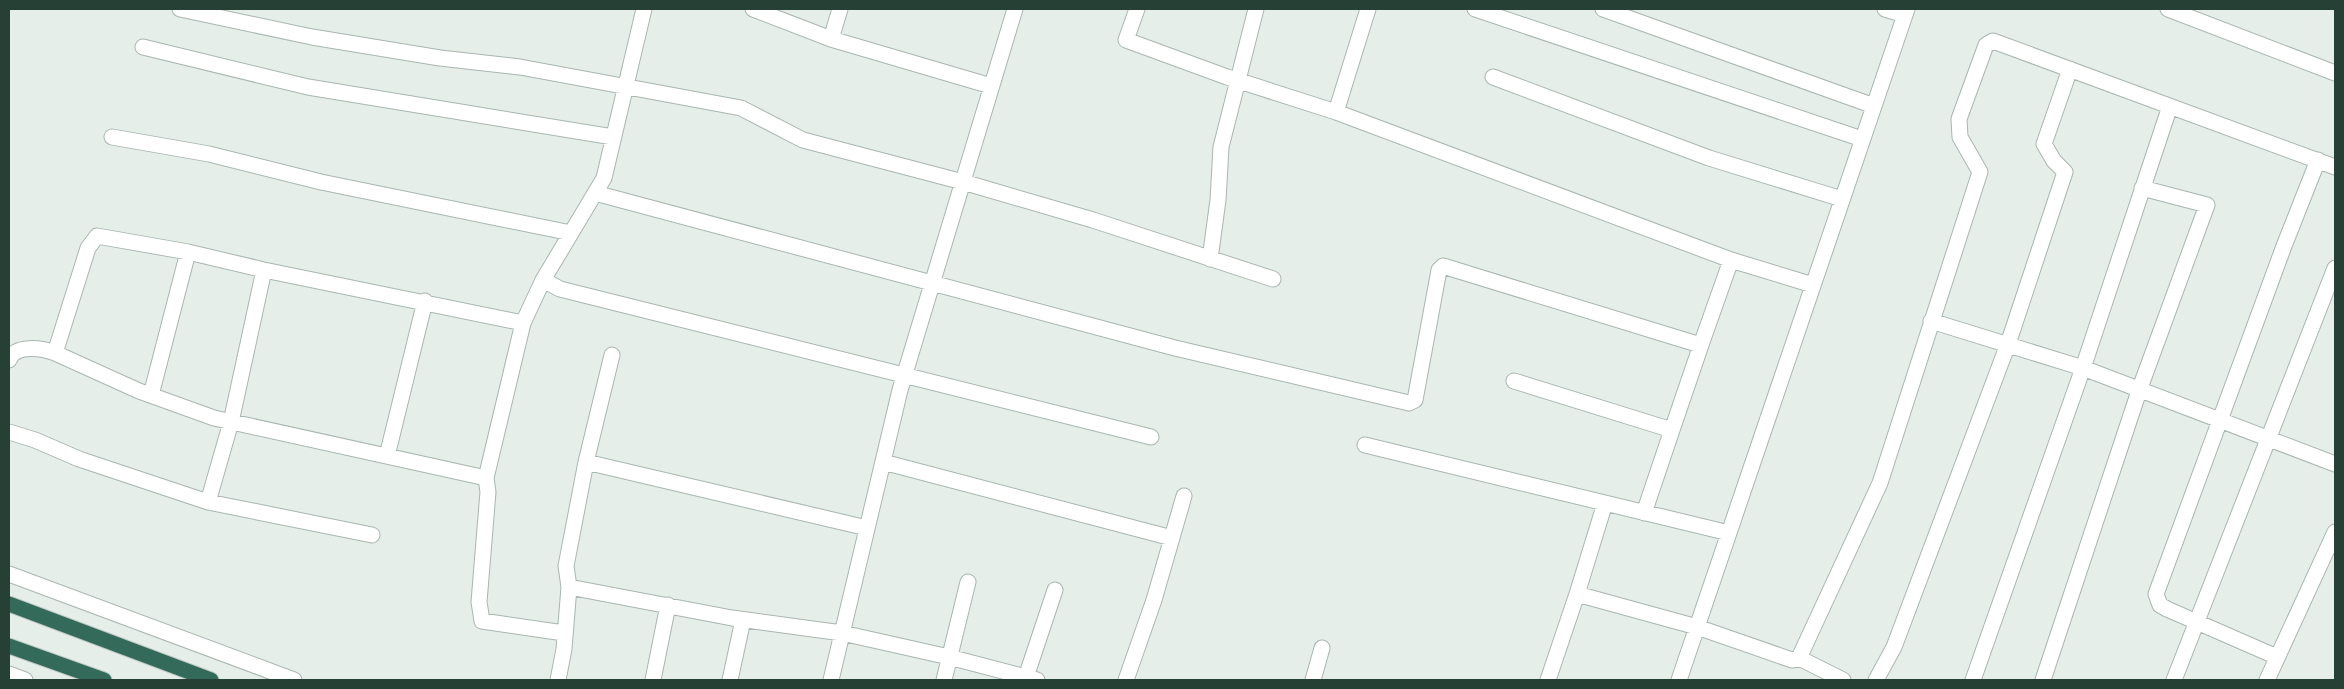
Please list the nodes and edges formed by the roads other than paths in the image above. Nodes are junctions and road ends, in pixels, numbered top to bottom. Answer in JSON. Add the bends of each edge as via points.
{"nodes":[{"id":1,"x":180,"y":9,"type":"edge"},
{"id":2,"x":644,"y":9,"type":"edge"},
{"id":3,"x":753,"y":9,"type":"edge"},
{"id":4,"x":840,"y":9,"type":"edge"},
{"id":5,"x":1015,"y":9,"type":"edge"},
{"id":6,"x":1137,"y":9,"type":"edge"},
{"id":7,"x":1256,"y":9,"type":"edge"},
{"id":8,"x":1368,"y":9,"type":"edge"},
{"id":9,"x":1476,"y":9,"type":"edge"},
{"id":10,"x":1603,"y":9,"type":"edge"},
{"id":11,"x":1885,"y":9,"type":"edge"},
{"id":12,"x":2168,"y":9,"type":"edge"},
{"id":13,"x":773,"y":12,"type":"edge"},
{"id":14,"x":1906,"y":12,"type":"edge"},
{"id":15,"x":831,"y":39,"type":"junction"},
{"id":16,"x":142,"y":48,"type":"dead end"},
{"id":17,"x":2070,"y":69,"type":"junction"},
{"id":18,"x":2335,"y":73,"type":"edge"},
{"id":19,"x":1493,"y":77,"type":"dead end"},
{"id":20,"x":1237,"y":80,"type":"junction"},
{"id":21,"x":624,"y":86,"type":"junction"},
{"id":22,"x":992,"y":86,"type":"junction"},
{"id":23,"x":1874,"y":106,"type":"junction"},
{"id":24,"x":2170,"y":106,"type":"junction"},
{"id":25,"x":1336,"y":112,"type":"junction"},
{"id":26,"x":112,"y":137,"type":"dead end"},
{"id":27,"x":613,"y":137,"type":"junction"},
{"id":28,"x":1862,"y":140,"type":"junction"},
{"id":29,"x":2318,"y":160,"type":"junction"},
{"id":30,"x":2335,"y":166,"type":"edge"},
{"id":31,"x":963,"y":182,"type":"junction"},
{"id":32,"x":2142,"y":188,"type":"junction"},
{"id":33,"x":595,"y":193,"type":"junction"},
{"id":34,"x":1842,"y":199,"type":"junction"},
{"id":35,"x":572,"y":233,"type":"junction"},
{"id":36,"x":188,"y":252,"type":"junction"},
{"id":37,"x":1210,"y":259,"type":"junction"},
{"id":38,"x":1731,"y":260,"type":"junction"},
{"id":39,"x":2335,"y":268,"type":"edge"},
{"id":40,"x":264,"y":270,"type":"junction"},
{"id":41,"x":1273,"y":279,"type":"dead end"},
{"id":42,"x":543,"y":280,"type":"junction"},
{"id":43,"x":932,"y":282,"type":"junction"},
{"id":44,"x":1812,"y":285,"type":"junction"},
{"id":45,"x":425,"y":301,"type":"junction"},
{"id":46,"x":1932,"y":320,"type":"junction"},
{"id":47,"x":523,"y":322,"type":"junction"},
{"id":48,"x":1702,"y":342,"type":"junction"},
{"id":49,"x":2008,"y":344,"type":"junction"},
{"id":50,"x":55,"y":352,"type":"junction"},
{"id":51,"x":612,"y":355,"type":"dead end"},
{"id":52,"x":9,"y":360,"type":"edge"},
{"id":53,"x":2083,"y":368,"type":"junction"},
{"id":54,"x":904,"y":374,"type":"junction"},
{"id":55,"x":1514,"y":381,"type":"dead end"},
{"id":56,"x":2140,"y":388,"type":"junction"},
{"id":57,"x":151,"y":396,"type":"junction"},
{"id":58,"x":2221,"y":419,"type":"junction"},
{"id":59,"x":231,"y":422,"type":"junction"},
{"id":60,"x":1672,"y":430,"type":"junction"},
{"id":61,"x":9,"y":432,"type":"edge"},
{"id":62,"x":1150,"y":437,"type":"dead end"},
{"id":63,"x":2268,"y":438,"type":"junction"},
{"id":64,"x":1365,"y":445,"type":"dead end"},
{"id":65,"x":387,"y":456,"type":"junction"},
{"id":66,"x":586,"y":462,"type":"junction"},
{"id":67,"x":883,"y":462,"type":"junction"},
{"id":68,"x":2335,"y":464,"type":"edge"},
{"id":69,"x":486,"y":478,"type":"junction"},
{"id":70,"x":1184,"y":496,"type":"dead end"},
{"id":71,"x":208,"y":502,"type":"junction"},
{"id":72,"x":1605,"y":503,"type":"junction"},
{"id":73,"x":1644,"y":513,"type":"junction"},
{"id":74,"x":867,"y":528,"type":"junction"},
{"id":75,"x":2335,"y":532,"type":"edge"},
{"id":76,"x":1729,"y":533,"type":"junction"},
{"id":77,"x":372,"y":535,"type":"dead end"},
{"id":78,"x":1172,"y":538,"type":"junction"},
{"id":79,"x":2332,"y":548,"type":"edge"},
{"id":80,"x":9,"y":574,"type":"edge"},
{"id":81,"x":968,"y":582,"type":"dead end"},
{"id":82,"x":569,"y":587,"type":"junction"},
{"id":83,"x":1055,"y":590,"type":"dead end"},
{"id":84,"x":1578,"y":594,"type":"junction"},
{"id":85,"x":9,"y":604,"type":"edge"},
{"id":86,"x":668,"y":605,"type":"junction"},
{"id":87,"x":743,"y":620,"type":"junction"},
{"id":88,"x":2196,"y":622,"type":"junction"},
{"id":89,"x":1697,"y":627,"type":"junction"},
{"id":90,"x":564,"y":633,"type":"junction"},
{"id":91,"x":842,"y":634,"type":"junction"},
{"id":92,"x":9,"y":646,"type":"edge"},
{"id":93,"x":1322,"y":648,"type":"dead end"},
{"id":94,"x":949,"y":657,"type":"junction"},
{"id":95,"x":2278,"y":657,"type":"junction"},
{"id":96,"x":1799,"y":658,"type":"junction"},
{"id":97,"x":9,"y":674,"type":"edge"},
{"id":98,"x":1029,"y":679,"type":"edge"},
{"id":99,"x":25,"y":680,"type":"edge"},
{"id":100,"x":104,"y":680,"type":"edge"},
{"id":101,"x":211,"y":680,"type":"edge"},
{"id":102,"x":294,"y":680,"type":"edge"},
{"id":103,"x":558,"y":680,"type":"edge"},
{"id":104,"x":653,"y":680,"type":"edge"},
{"id":105,"x":730,"y":680,"type":"edge"},
{"id":106,"x":831,"y":680,"type":"edge"},
{"id":107,"x":944,"y":680,"type":"edge"},
{"id":108,"x":1126,"y":680,"type":"edge"},
{"id":109,"x":1314,"y":680,"type":"edge"},
{"id":110,"x":1548,"y":680,"type":"edge"},
{"id":111,"x":1679,"y":680,"type":"edge"},
{"id":112,"x":1844,"y":680,"type":"edge"},
{"id":113,"x":1876,"y":680,"type":"edge"},
{"id":114,"x":1973,"y":680,"type":"edge"},
{"id":115,"x":2044,"y":680,"type":"edge"},
{"id":116,"x":2174,"y":680,"type":"edge"},
{"id":117,"x":2267,"y":680,"type":"edge"}],
"edges":[{"from":1,"to":21,"type":"street","via":[[312,37],[440,58],[520,67]]},
{"from":2,"to":21,"type":"street"},
{"from":3,"to":13,"type":"street"},
{"from":4,"to":15,"type":"street"},
{"from":5,"to":22,"type":"street"},
{"from":6,"to":20,"type":"street","via":[[1126,40]]},
{"from":7,"to":20,"type":"street"},
{"from":8,"to":25,"type":"street"},
{"from":9,"to":28,"type":"street"},
{"from":10,"to":23,"type":"street"},
{"from":11,"to":14,"type":"street"},
{"from":12,"to":18,"type":"street"},
{"from":13,"to":15,"type":"street"},
{"from":14,"to":23,"type":"street"},
{"from":15,"to":22,"type":"street"},
{"from":16,"to":27,"type":"street","via":[[308,87]]},
{"from":17,"to":24,"type":"street"},
{"from":17,"to":46,"type":"street","via":[[1993,41],[1986,45],[1959,119],[1960,136],[1980,172]]},
{"from":17,"to":49,"type":"street","via":[[2044,144],[2065,172]]},
{"from":19,"to":34,"type":"street","via":[[1709,158]]},
{"from":20,"to":25,"type":"street"},
{"from":20,"to":37,"type":"street","via":[[1221,146]]},
{"from":21,"to":27,"type":"street"},
{"from":21,"to":31,"type":"street","via":[[741,108],[803,140]]},
{"from":22,"to":31,"type":"street"},
{"from":23,"to":28,"type":"street"},
{"from":24,"to":29,"type":"street"},
{"from":24,"to":32,"type":"street"},
{"from":25,"to":38,"type":"street"},
{"from":26,"to":35,"type":"street","via":[[209,154],[321,182]]},
{"from":27,"to":33,"type":"street","via":[[604,178]]},
{"from":28,"to":34,"type":"street"},
{"from":29,"to":30,"type":"street"},
{"from":29,"to":58,"type":"street"},
{"from":31,"to":37,"type":"street","via":[[1094,220]]},
{"from":31,"to":43,"type":"street"},
{"from":32,"to":53,"type":"street"},
{"from":32,"to":56,"type":"street","via":[[2208,205]]},
{"from":33,"to":35,"type":"street"},
{"from":33,"to":43,"type":"street"},
{"from":34,"to":44,"type":"street"},
{"from":35,"to":42,"type":"street"},
{"from":36,"to":40,"type":"street"},
{"from":36,"to":50,"type":"street","via":[[97,236],[88,248]]},
{"from":36,"to":57,"type":"street"},
{"from":37,"to":41,"type":"street"},
{"from":38,"to":44,"type":"street"},
{"from":38,"to":48,"type":"street"},
{"from":39,"to":63,"type":"street"},
{"from":40,"to":45,"type":"street"},
{"from":40,"to":59,"type":"street"},
{"from":42,"to":47,"type":"street"},
{"from":42,"to":54,"type":"street","via":[[560,289]]},
{"from":43,"to":48,"type":"street","via":[[1175,348],[1409,403],[1415,400],[1439,270],[1443,266],[1697,344]]},
{"from":43,"to":54,"type":"street"},
{"from":44,"to":76,"type":"street"},
{"from":45,"to":47,"type":"street"},
{"from":45,"to":65,"type":"street"},
{"from":46,"to":49,"type":"street"},
{"from":46,"to":96,"type":"street","via":[[1880,483]]},
{"from":47,"to":69,"type":"street"},
{"from":48,"to":60,"type":"street"},
{"from":49,"to":53,"type":"street"},
{"from":49,"to":113,"type":"street","via":[[1894,647]]},
{"from":50,"to":52,"type":"street","via":[[42,348],[19,350]]},
{"from":50,"to":57,"type":"street"},
{"from":51,"to":66,"type":"street"},
{"from":53,"to":56,"type":"street"},
{"from":53,"to":114,"type":"street"},
{"from":54,"to":62,"type":"street"},
{"from":54,"to":67,"type":"street"},
{"from":55,"to":60,"type":"street"},
{"from":56,"to":58,"type":"street"},
{"from":56,"to":115,"type":"street"},
{"from":57,"to":59,"type":"street"},
{"from":58,"to":63,"type":"street"},
{"from":58,"to":88,"type":"street","via":[[2156,594],[2160,605]]},
{"from":59,"to":65,"type":"street"},
{"from":59,"to":71,"type":"street"},
{"from":60,"to":73,"type":"street"},
{"from":61,"to":71,"type":"street"},
{"from":63,"to":68,"type":"street"},
{"from":63,"to":88,"type":"street"},
{"from":64,"to":72,"type":"street"},
{"from":65,"to":69,"type":"street"},
{"from":66,"to":74,"type":"street"},
{"from":66,"to":82,"type":"street","via":[[566,566]]},
{"from":67,"to":74,"type":"street"},
{"from":67,"to":78,"type":"street"},
{"from":69,"to":90,"type":"street","via":[[488,492],[479,602],[482,621]]},
{"from":70,"to":78,"type":"street"},
{"from":71,"to":77,"type":"street"},
{"from":72,"to":73,"type":"street"},
{"from":72,"to":84,"type":"street"},
{"from":73,"to":76,"type":"street"},
{"from":74,"to":91,"type":"street"},
{"from":75,"to":79,"type":"street"},
{"from":76,"to":89,"type":"street"},
{"from":78,"to":108,"type":"street"},
{"from":79,"to":95,"type":"street"},
{"from":80,"to":102,"type":"street"},
{"from":81,"to":94,"type":"street"},
{"from":82,"to":86,"type":"street"},
{"from":82,"to":90,"type":"street"},
{"from":83,"to":98,"type":"street"},
{"from":84,"to":89,"type":"street"},
{"from":84,"to":110,"type":"street"},
{"from":85,"to":101,"type":"highway"},
{"from":86,"to":87,"type":"street"},
{"from":86,"to":104,"type":"street"},
{"from":87,"to":91,"type":"street"},
{"from":87,"to":105,"type":"street"},
{"from":88,"to":95,"type":"street"},
{"from":88,"to":116,"type":"street"},
{"from":89,"to":96,"type":"street","via":[[1792,660]]},
{"from":89,"to":111,"type":"street"},
{"from":90,"to":103,"type":"street"},
{"from":91,"to":94,"type":"street"},
{"from":91,"to":106,"type":"street"},
{"from":92,"to":100,"type":"highway"},
{"from":93,"to":109,"type":"street"},
{"from":94,"to":98,"type":"street"},
{"from":94,"to":107,"type":"street"},
{"from":95,"to":117,"type":"street"},
{"from":96,"to":112,"type":"street"},
{"from":97,"to":99,"type":"street"}]}
